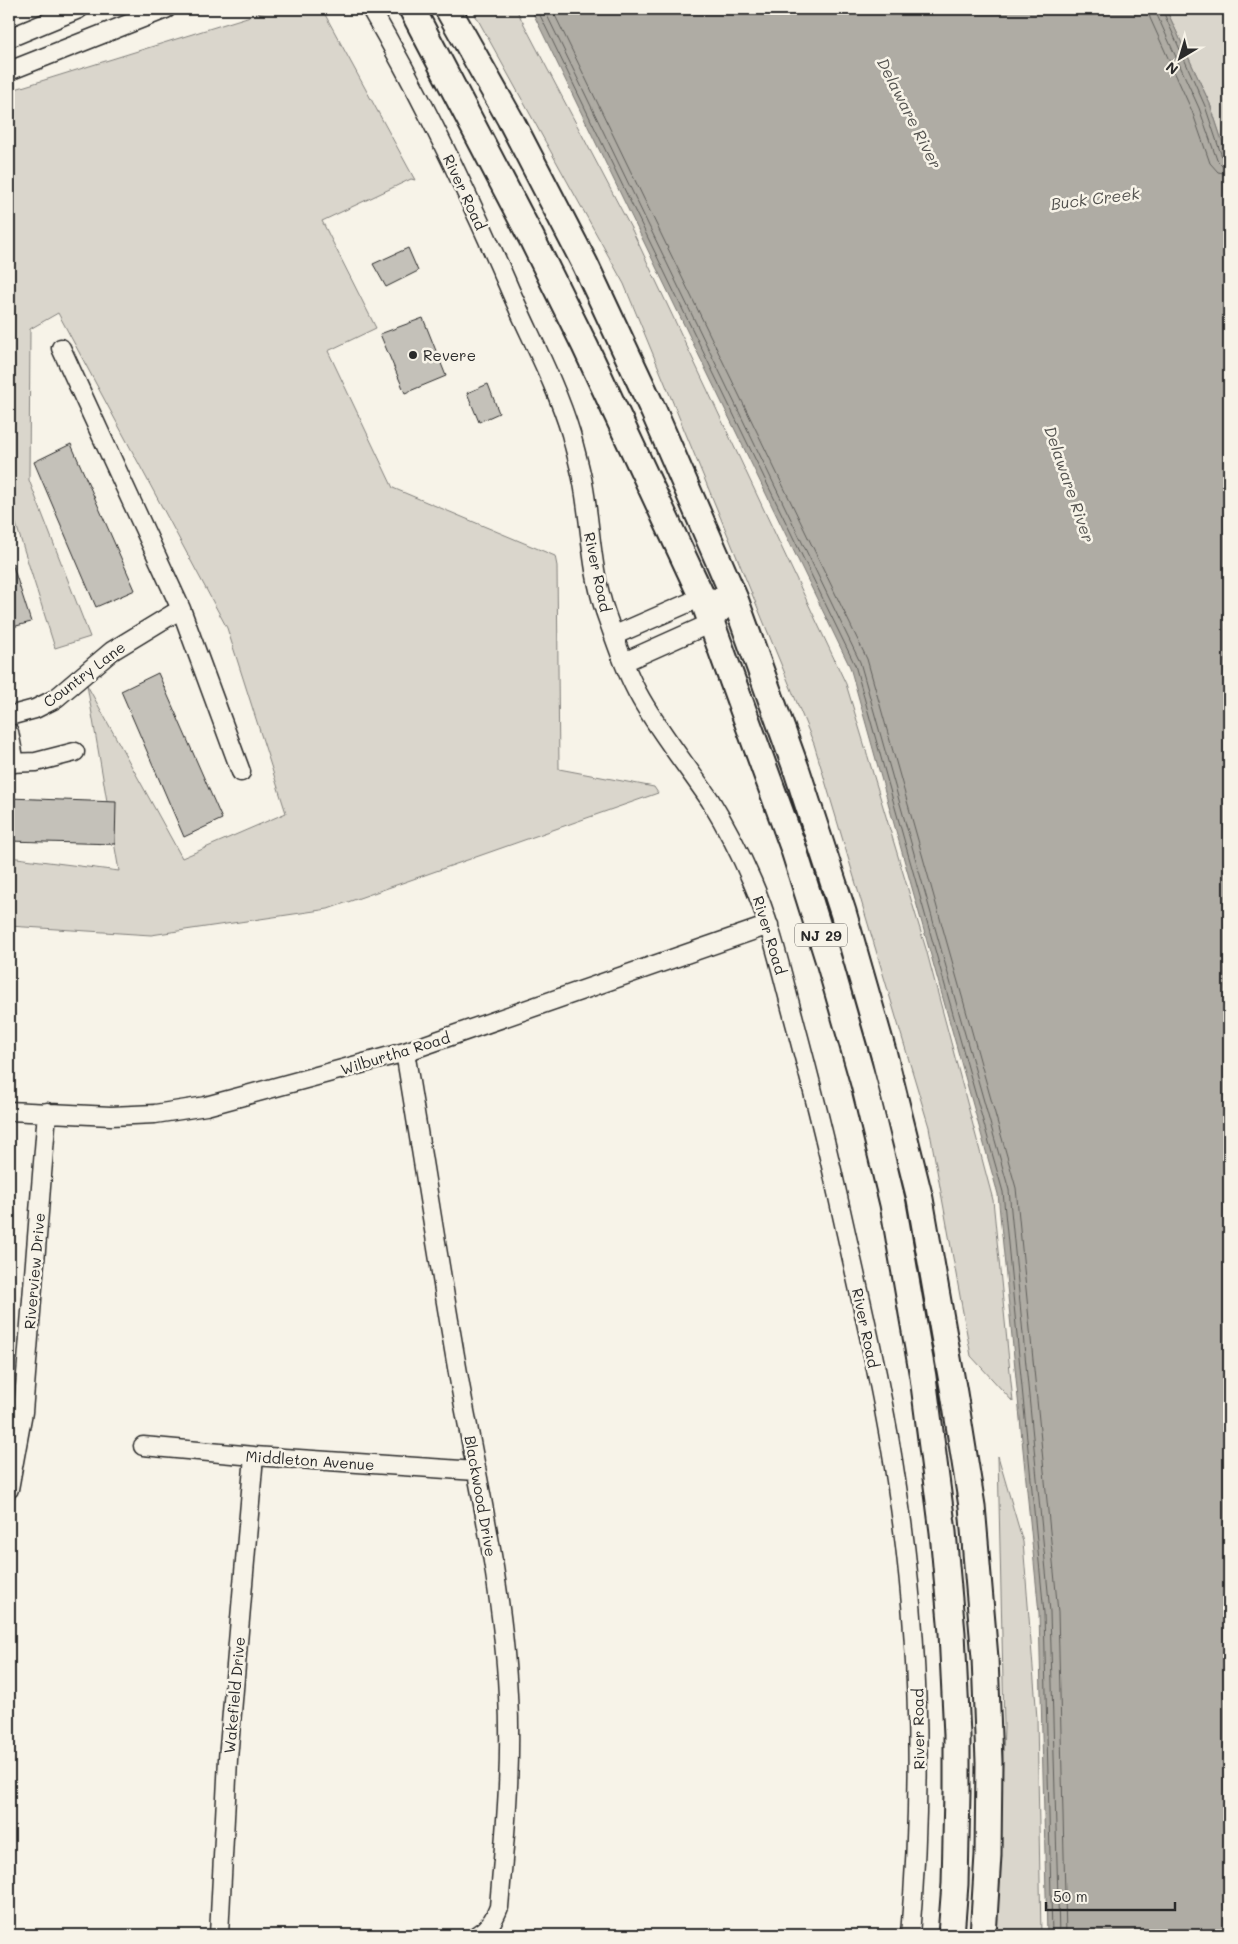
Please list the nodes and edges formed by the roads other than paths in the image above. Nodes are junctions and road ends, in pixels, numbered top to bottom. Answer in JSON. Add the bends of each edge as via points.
{"nodes":[{"id":1,"x":78,"y":9,"type":"edge"},
{"id":2,"x":166,"y":9,"type":"edge"},
{"id":3,"x":370,"y":9,"type":"edge"},
{"id":4,"x":412,"y":9,"type":"edge"},
{"id":5,"x":448,"y":9,"type":"edge"},
{"id":6,"x":9,"y":38,"type":"edge"},
{"id":7,"x":9,"y":70,"type":"edge"},
{"id":8,"x":62,"y":348,"type":"dead end"},
{"id":9,"x":702,"y":597,"type":"junction"},
{"id":10,"x":735,"y":599,"type":"junction"},
{"id":11,"x":181,"y":609,"type":"junction"},
{"id":12,"x":711,"y":623,"type":"junction"},
{"id":13,"x":615,"y":635,"type":"junction"},
{"id":14,"x":624,"y":662,"type":"junction"},
{"id":15,"x":9,"y":716,"type":"edge"},
{"id":16,"x":9,"y":732,"type":"edge"},
{"id":17,"x":75,"y":752,"type":"dead end"},
{"id":18,"x":12,"y":763,"type":"edge"},
{"id":19,"x":241,"y":772,"type":"dead end"},
{"id":20,"x":769,"y":925,"type":"junction"},
{"id":21,"x":405,"y":1052,"type":"junction"},
{"id":22,"x":9,"y":1111,"type":"edge"},
{"id":23,"x":47,"y":1112,"type":"junction"},
{"id":24,"x":143,"y":1446,"type":"dead end"},
{"id":25,"x":254,"y":1456,"type":"junction"},
{"id":26,"x":476,"y":1471,"type":"junction"},
{"id":27,"x":9,"y":1489,"type":"edge"},
{"id":28,"x":219,"y":1935,"type":"edge"},
{"id":29,"x":477,"y":1935,"type":"edge"},
{"id":30,"x":910,"y":1935,"type":"edge"},
{"id":31,"x":950,"y":1935,"type":"edge"},
{"id":32,"x":982,"y":1935,"type":"edge"}],
"edges":[{"from":1,"to":6,"type":"street"},
{"from":2,"to":7,"type":"street"},
{"from":3,"to":13,"type":"street","name":"River Road","via":[[458,174],[557,394],[583,482],[604,611]]},
{"from":4,"to":9,"type":"highway","number":"NJ 29","via":[[536,246]]},
{"from":5,"to":10,"type":"highway","number":"NJ 29","via":[[510,119],[584,264],[654,412]]},
{"from":8,"to":11,"type":"street"},
{"from":9,"to":10,"type":"street"},
{"from":9,"to":12,"type":"highway","number":"NJ 29"},
{"from":9,"to":13,"type":"street"},
{"from":10,"to":12,"type":"street"},
{"from":10,"to":32,"type":"highway","number":"NJ 29","via":[[797,771],[843,912],[884,1054],[920,1199],[972,1506],[980,1582],[989,1762],[988,1855]]},
{"from":11,"to":15,"type":"street","name":"Country Lane","via":[[112,651],[55,699]]},
{"from":11,"to":19,"type":"street"},
{"from":12,"to":14,"type":"street"},
{"from":12,"to":31,"type":"highway","number":"NJ 29","via":[[793,847],[825,948],[864,1084],[893,1204],[931,1431],[952,1633],[957,1793]]},
{"from":13,"to":14,"type":"street","name":"River Road"},
{"from":14,"to":20,"type":"street","name":"River Road","via":[[656,724],[714,806],[733,840]]},
{"from":16,"to":18,"type":"street"},
{"from":17,"to":18,"type":"street","via":[[36,762]]},
{"from":20,"to":21,"type":"street","name":"Wilburtha Road"},
{"from":20,"to":30,"type":"street","name":"River Road","via":[[832,1166],[897,1486],[909,1582],[919,1773]]},
{"from":21,"to":23,"type":"street","name":"Wilburtha Road","via":[[195,1108],[111,1116]]},
{"from":21,"to":26,"type":"street","name":"Blackwood Drive"},
{"from":22,"to":23,"type":"street","name":"Wilburtha Road"},
{"from":23,"to":27,"type":"street","name":"Riverview Drive","via":[[23,1412]]},
{"from":24,"to":25,"type":"street","name":"Middleton Avenue"},
{"from":25,"to":26,"type":"street","name":"Middleton Avenue"},
{"from":25,"to":28,"type":"street","name":"Wakefield Drive","via":[[228,1759]]},
{"from":26,"to":29,"type":"street","name":"Blackwood Drive","via":[[504,1636],[509,1747],[499,1907],[486,1930]]}]}
